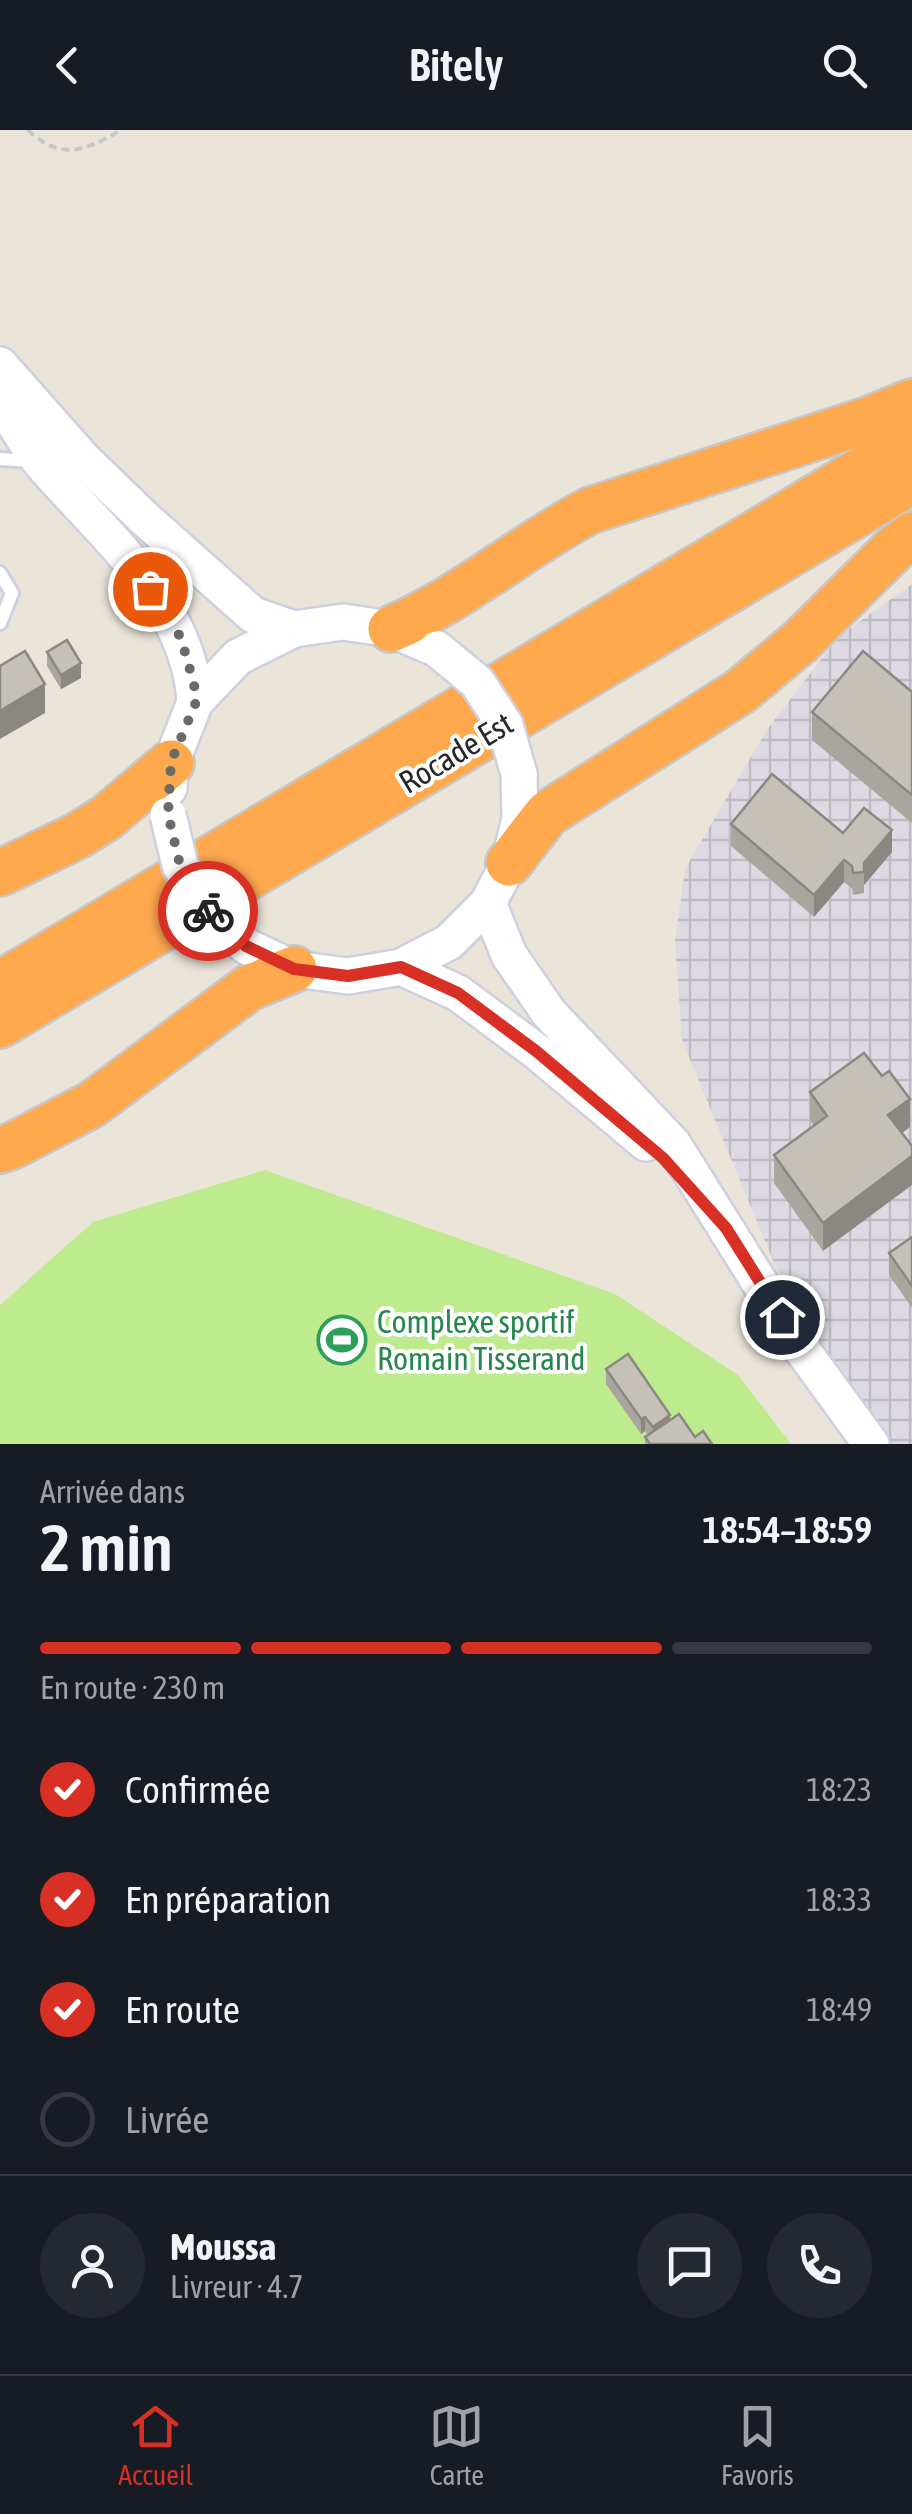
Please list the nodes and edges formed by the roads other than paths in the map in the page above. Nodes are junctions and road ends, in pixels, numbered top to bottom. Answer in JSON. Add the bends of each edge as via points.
{"nodes":[{"id":1,"x":0,"y":365,"type":"edge"},
{"id":2,"x":0,"y":400,"type":"edge"},
{"id":3,"x":912,"y":402,"type":"edge"},
{"id":4,"x":912,"y":440,"type":"edge"},
{"id":5,"x":0,"y":459,"type":"edge"},
{"id":6,"x":62,"y":460,"type":"junction"},
{"id":7,"x":912,"y":481,"type":"edge"},
{"id":8,"x":912,"y":536,"type":"edge"},
{"id":9,"x":0,"y":573,"type":"edge"},
{"id":10,"x":0,"y":623,"type":"edge"},
{"id":11,"x":391,"y":628,"type":"junction"},
{"id":12,"x":294,"y":629,"type":"junction"},
{"id":13,"x":196,"y":702,"type":"junction"},
{"id":14,"x":171,"y":762,"type":"junction"},
{"id":15,"x":509,"y":863,"type":"junction"},
{"id":16,"x":0,"y":873,"type":"edge"},
{"id":17,"x":488,"y":903,"type":"junction"},
{"id":18,"x":401,"y":967,"type":"junction"},
{"id":19,"x":294,"y":969,"type":"junction"},
{"id":20,"x":0,"y":984,"type":"edge"},
{"id":21,"x":0,"y":1025,"type":"edge"},
{"id":22,"x":0,"y":1150,"type":"edge"},
{"id":23,"x":726,"y":1228,"type":"junction"},
{"id":24,"x":870,"y":1444,"type":"edge"}],
"edges":[{"from":1,"to":6,"type":"main road"},
{"from":2,"to":6,"type":"main road"},
{"from":3,"to":11,"type":"highway","via":[[589,511]]},
{"from":4,"to":20,"type":"highway","name":"Rocade Est"},
{"from":5,"to":6,"type":"lane"},
{"from":6,"to":12,"type":"main road","via":[[144,518],[253,615]]},
{"from":6,"to":13,"type":"main road","via":[[181,638]]},
{"from":7,"to":21,"type":"highway","name":"Rocade Est"},
{"from":8,"to":15,"type":"highway","via":[[741,692],[546,814]]},
{"from":9,"to":10,"type":"lane","via":[[12,593]]},
{"from":11,"to":12,"type":"main road","via":[[342,622]]},
{"from":11,"to":15,"type":"main road","bridge":true,"via":[[437,649],[476,682],[505,725],[519,774],[520,820]]},
{"from":12,"to":13,"type":"main road","via":[[238,657]]},
{"from":13,"to":14,"type":"main road"},
{"from":14,"to":16,"type":"highway","via":[[106,818]]},
{"from":14,"to":19,"type":"main road","bridge":true,"via":[[168,814],[180,865],[207,910],[246,946]]},
{"from":15,"to":17,"type":"main road"},
{"from":17,"to":18,"type":"main road","via":[[449,942]]},
{"from":17,"to":23,"type":"main road","via":[[509,955],[549,1012],[673,1144]]},
{"from":18,"to":19,"type":"main road","via":[[348,976]]},
{"from":18,"to":23,"type":"main road","via":[[458,993],[536,1051],[663,1158]]},
{"from":19,"to":22,"type":"highway","via":[[250,987],[91,1106]]},
{"from":23,"to":24,"type":"main road"}]}
